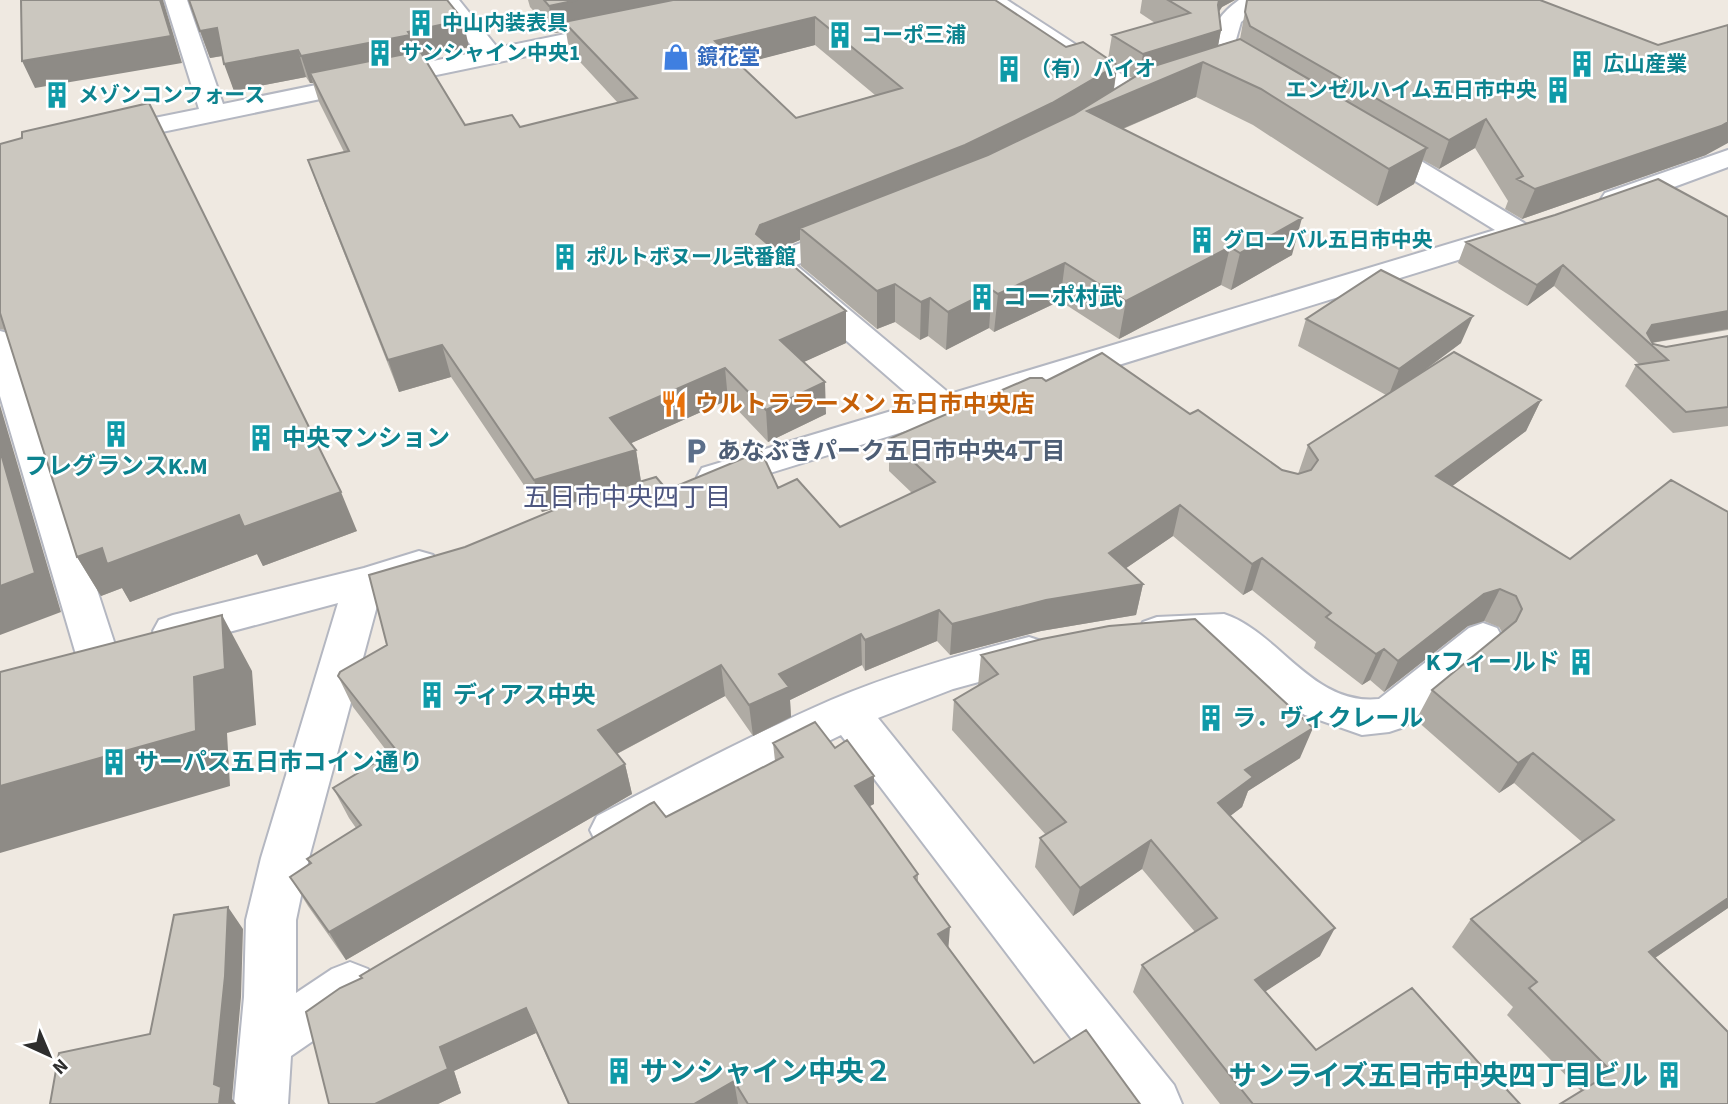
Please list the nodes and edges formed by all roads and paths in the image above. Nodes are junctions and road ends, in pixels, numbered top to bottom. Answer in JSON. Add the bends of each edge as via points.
{"nodes":[{"id":1,"x":176,"y":0,"type":"edge"},
{"id":2,"x":447,"y":0,"type":"edge"},
{"id":3,"x":992,"y":0,"type":"edge"},
{"id":4,"x":1257,"y":0,"type":"edge"},
{"id":5,"x":640,"y":25,"type":"edge"},
{"id":6,"x":492,"y":56,"type":"junction"},
{"id":7,"x":1288,"y":92,"type":"edge"},
{"id":8,"x":1136,"y":96,"type":"edge"},
{"id":9,"x":213,"y":113,"type":"junction"},
{"id":10,"x":1354,"y":132,"type":"edge"},
{"id":11,"x":80,"y":141,"type":"edge"},
{"id":12,"x":1728,"y":159,"type":"edge"},
{"id":13,"x":1585,"y":209,"type":"edge"},
{"id":14,"x":870,"y":226,"type":"edge"},
{"id":15,"x":0,"y":341,"type":"edge"},
{"id":16,"x":1102,"y":358,"type":"junction"},
{"id":17,"x":1135,"y":381,"type":"edge"},
{"id":18,"x":944,"y":407,"type":"junction"},
{"id":19,"x":685,"y":486,"type":"edge"},
{"id":20,"x":453,"y":554,"type":"edge"},
{"id":21,"x":364,"y":582,"type":"junction"},
{"id":22,"x":1122,"y":636,"type":"edge"},
{"id":23,"x":1483,"y":639,"type":"dead end"},
{"id":24,"x":118,"y":645,"type":"junction"},
{"id":25,"x":1069,"y":645,"type":"edge"},
{"id":26,"x":60,"y":660,"type":"edge"},
{"id":27,"x":848,"y":712,"type":"junction"},
{"id":28,"x":579,"y":850,"type":"edge"},
{"id":29,"x":382,"y":967,"type":"edge"},
{"id":30,"x":267,"y":1042,"type":"junction"},
{"id":31,"x":261,"y":1104,"type":"edge"},
{"id":32,"x":1155,"y":1104,"type":"edge"}],
"edges":[{"from":1,"to":9,"type":"street"},
{"from":2,"to":6,"type":"street"},
{"from":3,"to":8,"type":"street"},
{"from":4,"to":7,"type":"street","via":[[1239,9],[1224,28],[1222,66]]},
{"from":5,"to":6,"type":"street"},
{"from":6,"to":9,"type":"street"},
{"from":9,"to":11,"type":"street"},
{"from":10,"to":16,"type":"street","via":[[1533,227]]},
{"from":12,"to":13,"type":"street"},
{"from":14,"to":18,"type":"street","via":[[775,263]]},
{"from":15,"to":24,"type":"street"},
{"from":16,"to":17,"type":"street"},
{"from":16,"to":18,"type":"street"},
{"from":18,"to":19,"type":"street"},
{"from":20,"to":21,"type":"street"},
{"from":21,"to":24,"type":"street"},
{"from":21,"to":30,"type":"street","via":[[271,920]]},
{"from":22,"to":23,"type":"street","via":[[1224,630],[1292,687],[1362,718],[1388,715]]},
{"from":24,"to":26,"type":"street"},
{"from":25,"to":27,"type":"street","via":[[946,675]]},
{"from":27,"to":28,"type":"street","via":[[639,815]]},
{"from":27,"to":32,"type":"street"},
{"from":29,"to":30,"type":"street"},
{"from":30,"to":31,"type":"street"}]}
